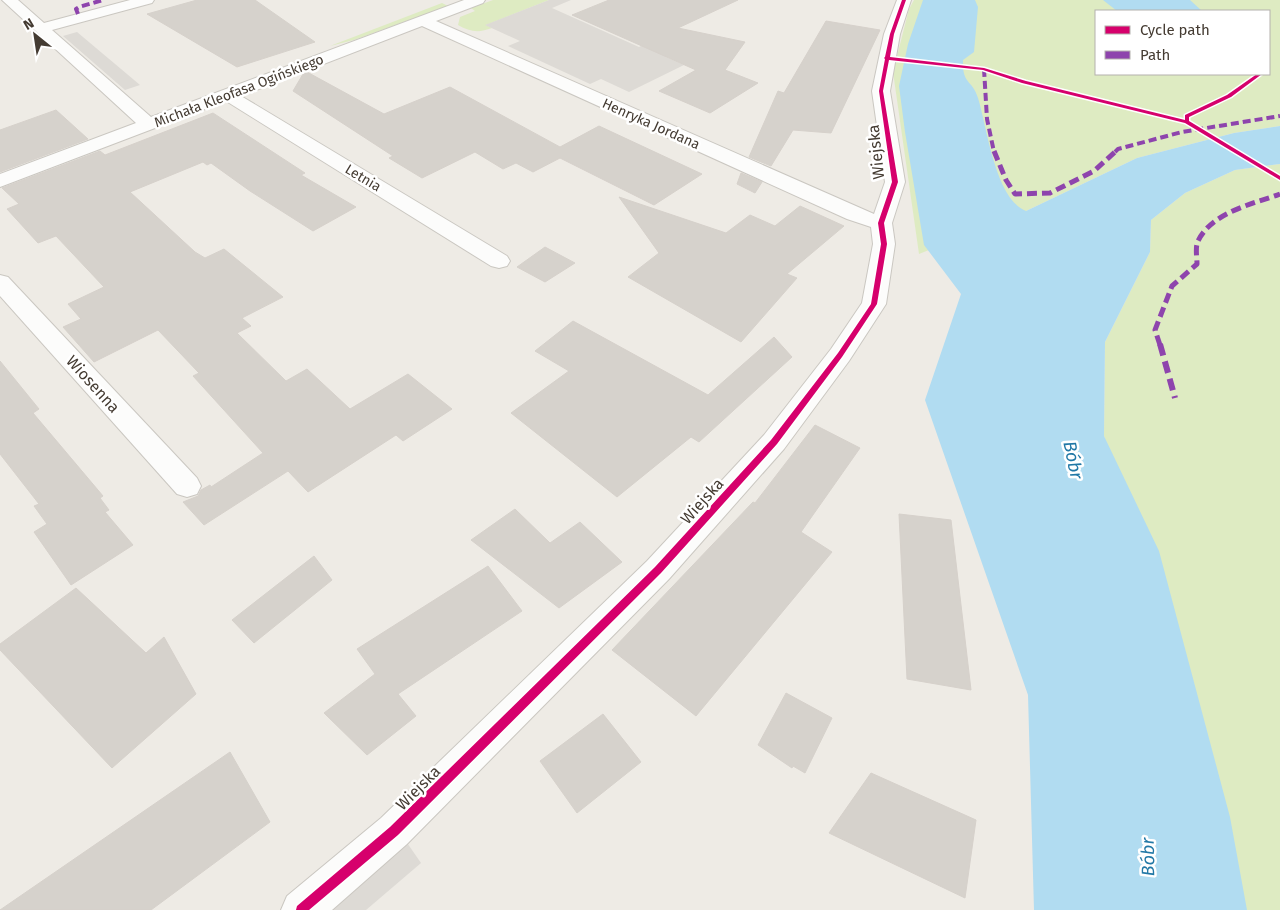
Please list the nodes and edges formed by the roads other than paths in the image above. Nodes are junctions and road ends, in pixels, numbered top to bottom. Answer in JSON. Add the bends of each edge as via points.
{"nodes":[{"id":1,"x":9,"y":0,"type":"edge"},
{"id":2,"x":147,"y":0,"type":"edge"},
{"id":3,"x":478,"y":0,"type":"edge"},
{"id":4,"x":900,"y":0,"type":"edge"},
{"id":5,"x":424,"y":20,"type":"junction"},
{"id":6,"x":42,"y":28,"type":"junction"},
{"id":7,"x":228,"y":95,"type":"junction"},
{"id":8,"x":149,"y":125,"type":"junction"},
{"id":9,"x":0,"y":181,"type":"edge"},
{"id":10,"x":881,"y":223,"type":"junction"},
{"id":11,"x":499,"y":261,"type":"dead end"},
{"id":12,"x":0,"y":282,"type":"edge"},
{"id":13,"x":187,"y":486,"type":"dead end"},
{"id":14,"x":301,"y":910,"type":"edge"}],
"edges":[{"from":1,"to":6,"type":"street"},
{"from":2,"to":6,"type":"street"},
{"from":3,"to":5,"type":"street","name":"Michała Kleofasa Ogińskiego"},
{"from":4,"to":10,"type":"street","name":"Wiejska","via":[[882,91],[895,182]]},
{"from":5,"to":7,"type":"street","name":"Michała Kleofasa Ogińskiego"},
{"from":5,"to":10,"type":"street","name":"Henryka Jordana","via":[[854,215]]},
{"from":6,"to":8,"type":"street"},
{"from":7,"to":8,"type":"street","name":"Michała Kleofasa Ogińskiego"},
{"from":7,"to":11,"type":"street","name":"Letnia"},
{"from":8,"to":9,"type":"street","name":"Michała Kleofasa Ogińskiego"},
{"from":10,"to":14,"type":"street","name":"Wiejska","via":[[884,244],[874,304],[774,442],[658,570],[394,831]]},
{"from":12,"to":13,"type":"street","name":"Wiosenna"}]}
